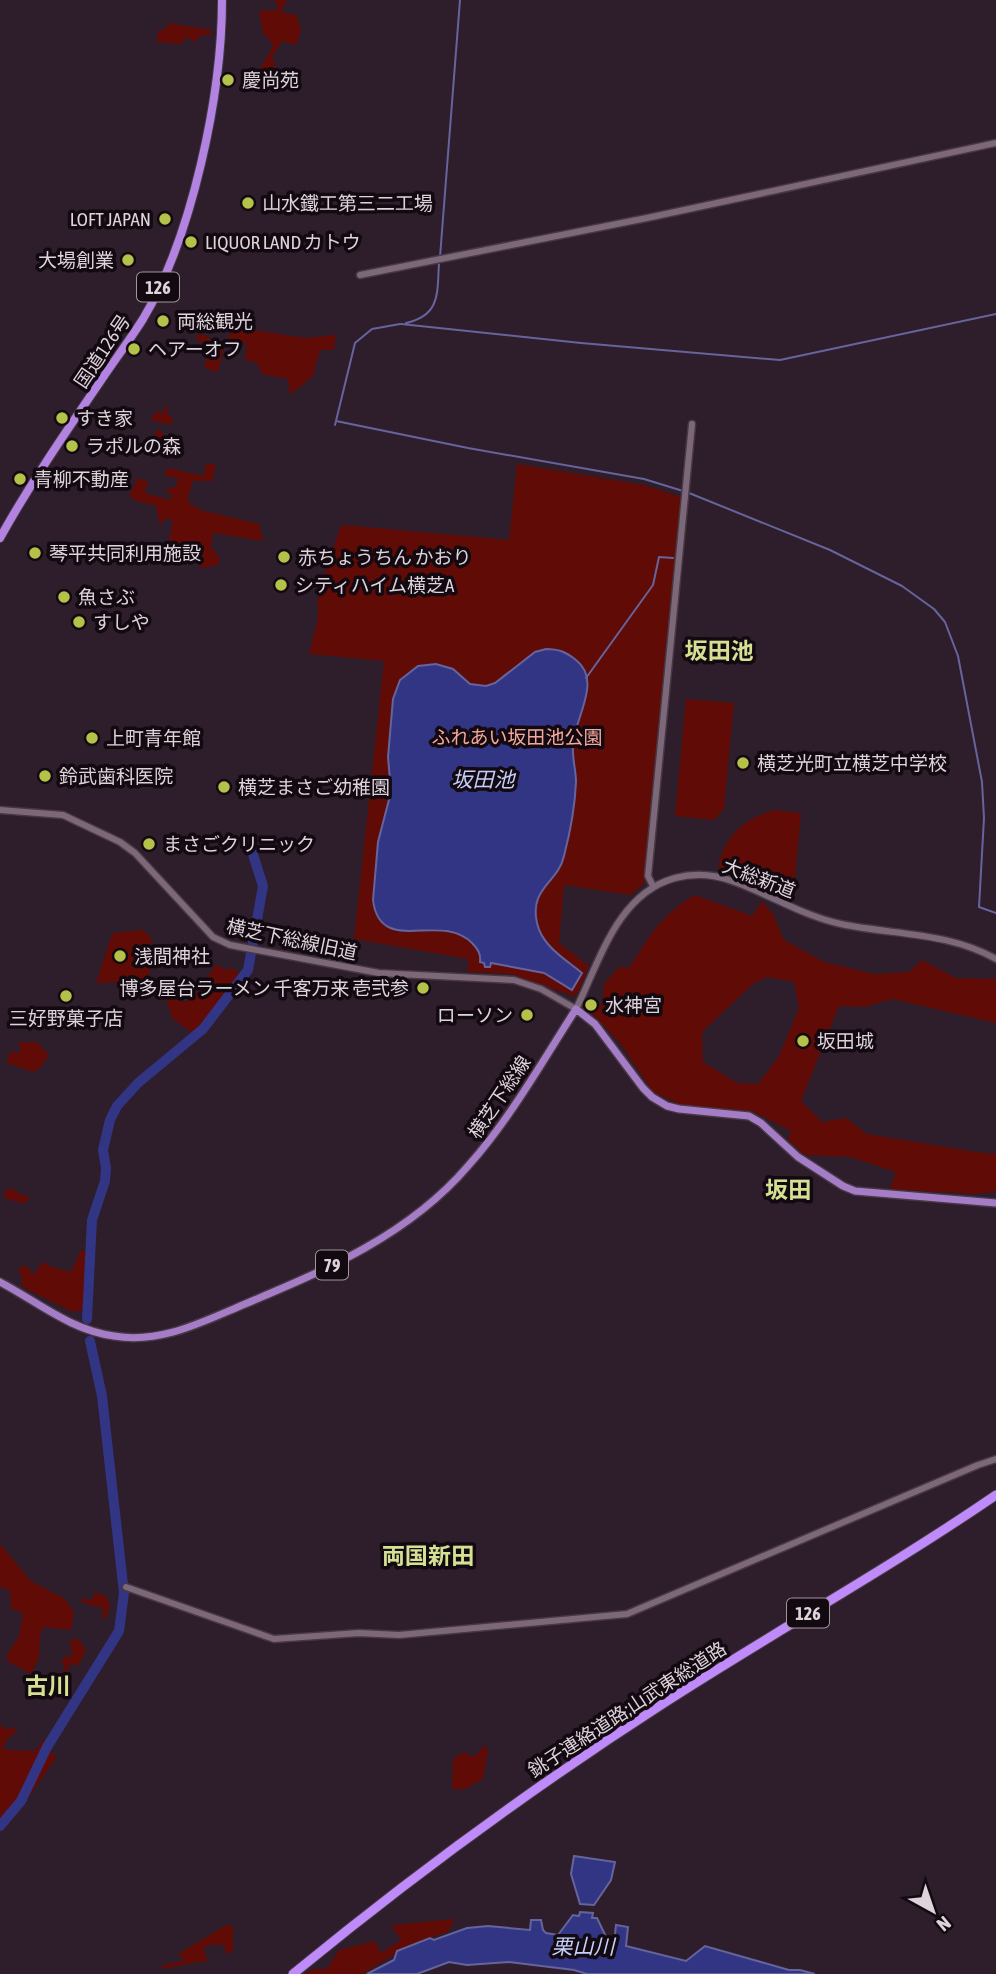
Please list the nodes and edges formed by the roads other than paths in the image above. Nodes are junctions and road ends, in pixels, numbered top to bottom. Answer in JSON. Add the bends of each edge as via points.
{"nodes":[{"id":1,"x":222,"y":0,"type":"edge"},
{"id":2,"x":996,"y":143,"type":"edge"},
{"id":3,"x":360,"y":275,"type":"dead end"},
{"id":4,"x":692,"y":424,"type":"dead end"},
{"id":5,"x":0,"y":538,"type":"edge"},
{"id":6,"x":0,"y":810,"type":"edge"},
{"id":7,"x":653,"y":886,"type":"junction"},
{"id":8,"x":996,"y":959,"type":"edge"},
{"id":9,"x":576,"y":1009,"type":"junction"},
{"id":10,"x":996,"y":1203,"type":"edge"},
{"id":11,"x":0,"y":1282,"type":"edge"},
{"id":12,"x":996,"y":1459,"type":"edge"},
{"id":13,"x":994,"y":1496,"type":"edge"},
{"id":14,"x":126,"y":1587,"type":"dead end"},
{"id":15,"x":293,"y":1974,"type":"edge"}],
"edges":[{"from":1,"to":5,"type":"highway","name":"国道126号","number":"126","via":[[211,112],[176,247],[144,317]]},
{"from":2,"to":3,"type":"street"},
{"from":4,"to":7,"type":"street","via":[[648,876]]},
{"from":6,"to":9,"type":"street","name":"横芝下総線旧道","via":[[63,815],[120,842],[221,942],[379,973],[514,980]]},
{"from":7,"to":8,"type":"street","name":"大総新道","via":[[684,876],[717,876],[840,924],[957,943]]},
{"from":7,"to":9,"type":"street","name":"大総新道","via":[[622,915]]},
{"from":9,"to":10,"type":"main road","via":[[595,1024],[643,1088],[667,1106],[749,1116],[798,1157],[855,1191]]},
{"from":9,"to":11,"type":"main road","name":"横芝下総線","number":"79","via":[[499,1127],[461,1175],[403,1225],[343,1261],[182,1331],[136,1338],[76,1326]]},
{"from":12,"to":14,"type":"street","via":[[627,1614],[399,1635],[275,1639]]},
{"from":13,"to":15,"type":"highway","name":"銚子連絡道路;山武東総道路","number":"126","via":[[623,1730],[495,1819]]}]}
